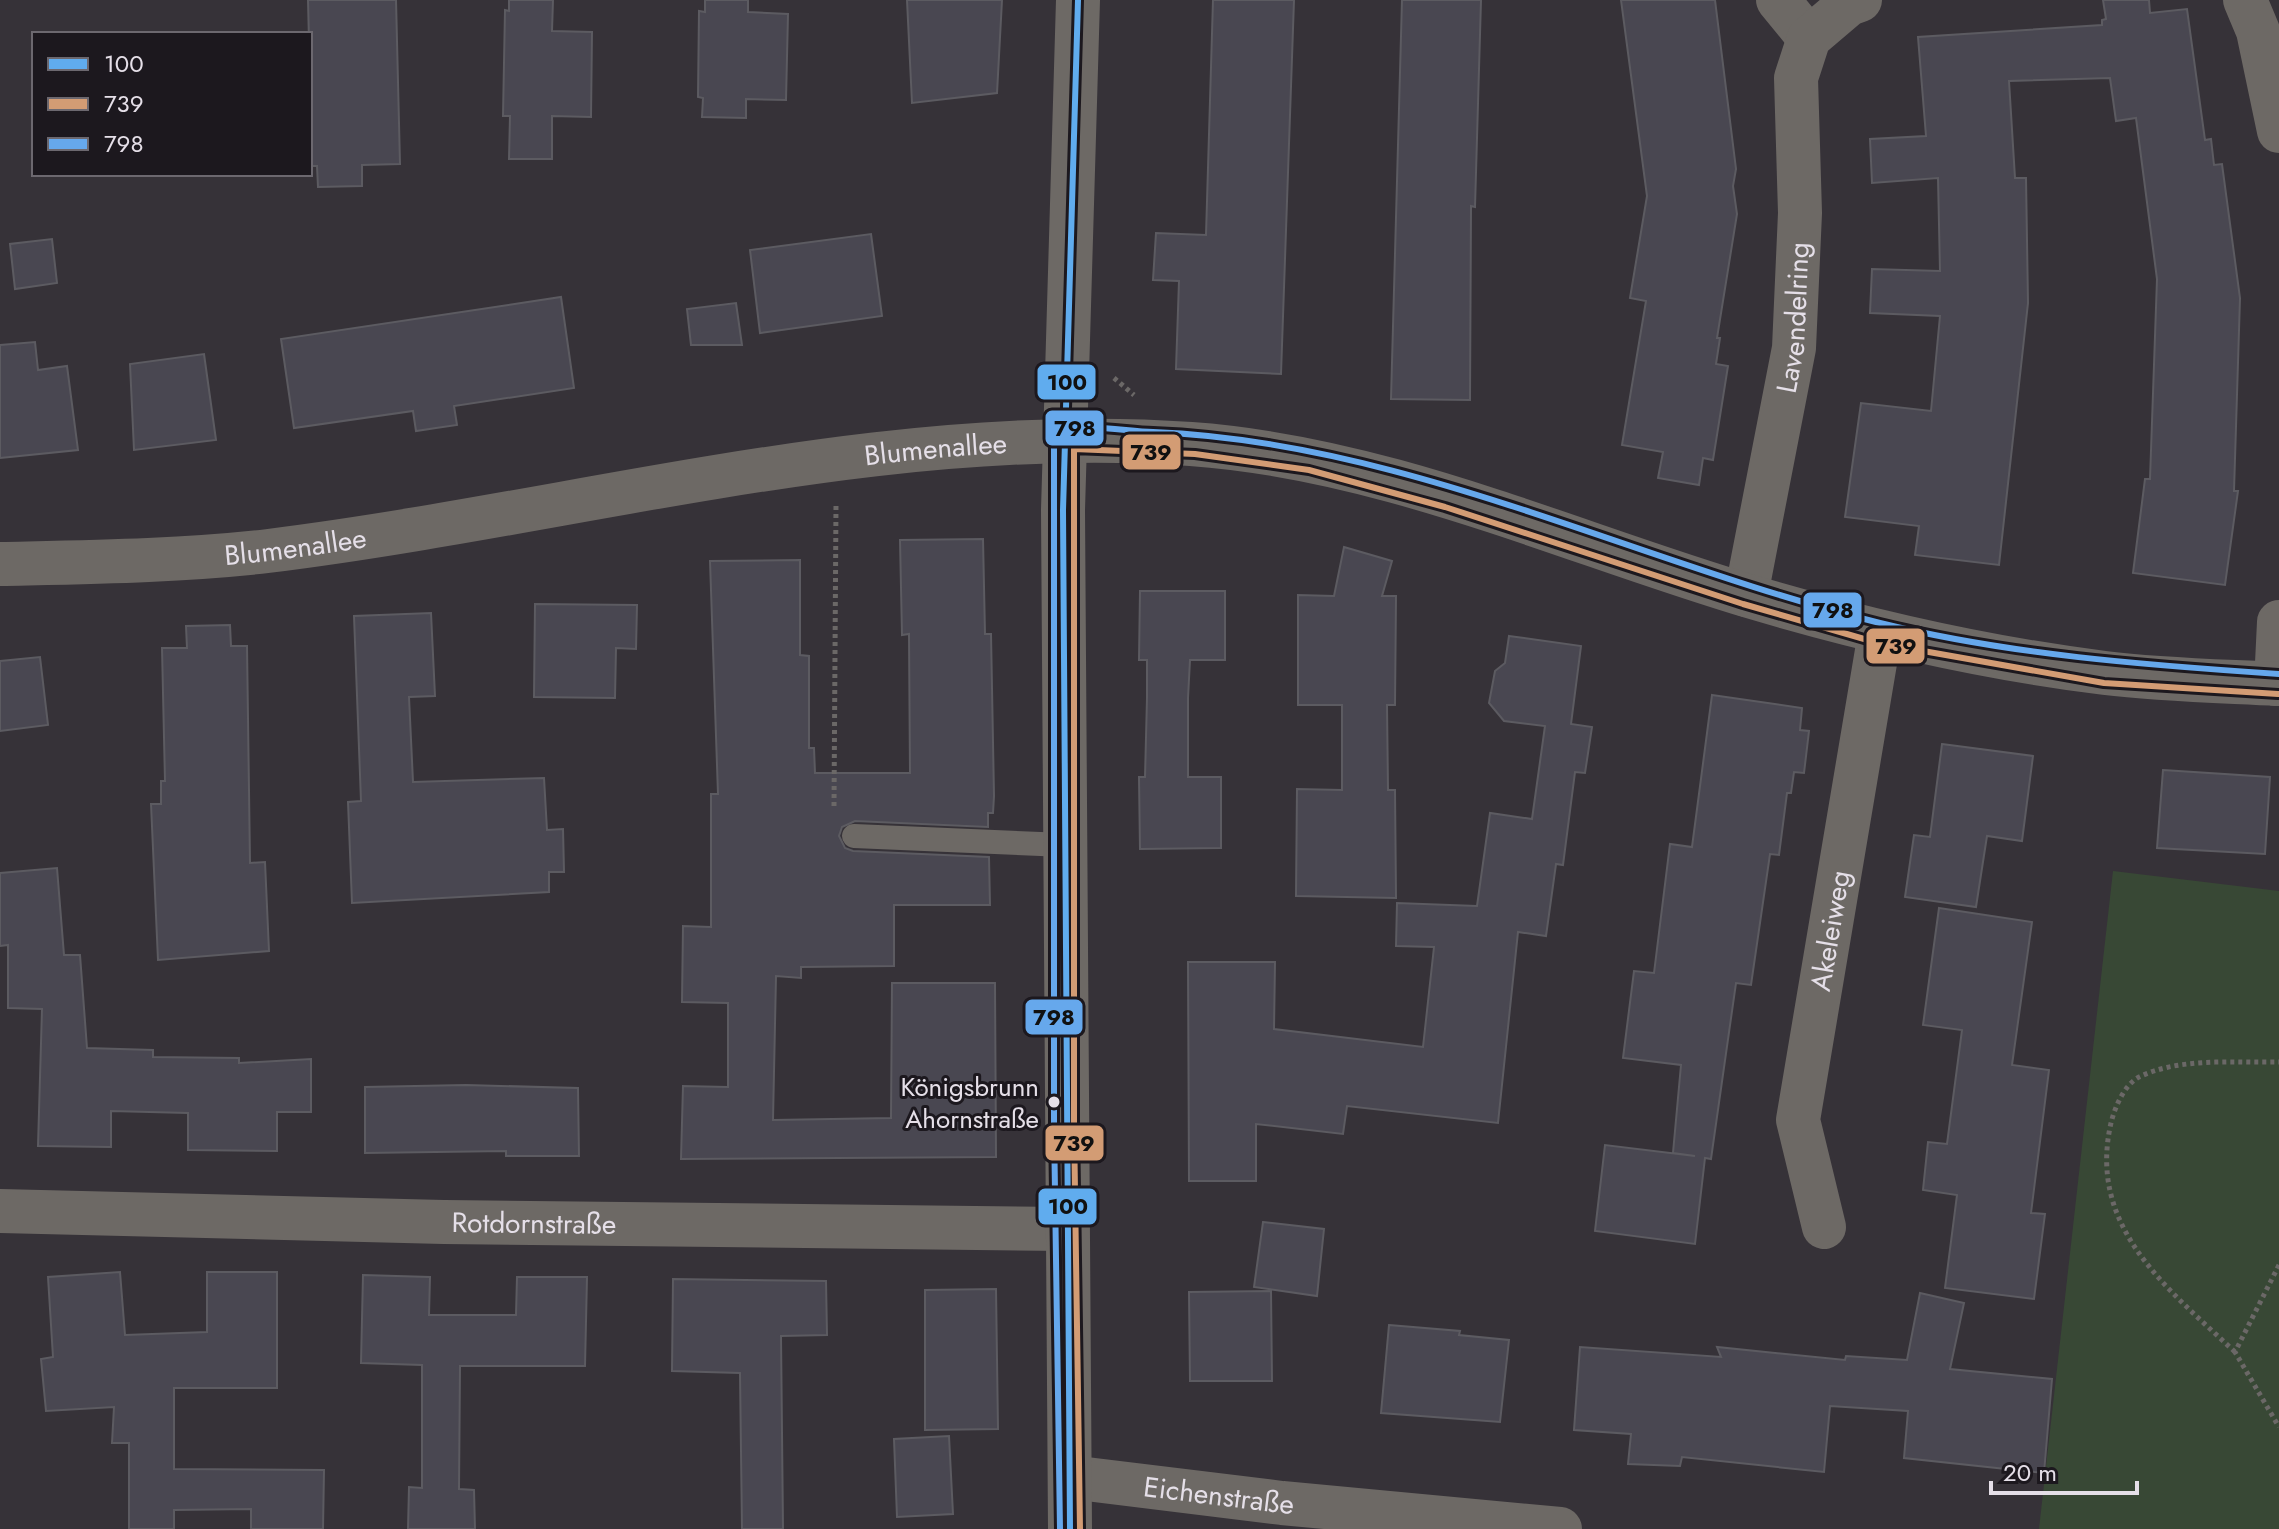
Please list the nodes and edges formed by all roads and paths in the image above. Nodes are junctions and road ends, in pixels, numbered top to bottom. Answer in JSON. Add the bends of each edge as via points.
{"nodes":[{"id":1,"x":1078,"y":0,"type":"edge"},
{"id":2,"x":1778,"y":0,"type":"edge"},
{"id":3,"x":1860,"y":0,"type":"edge"},
{"id":4,"x":2245,"y":0,"type":"edge"},
{"id":5,"x":1809,"y":38,"type":"junction"},
{"id":6,"x":2279,"y":131,"type":"edge"},
{"id":7,"x":1064,"y":439,"type":"junction"},
{"id":8,"x":836,"y":460,"type":"junction"},
{"id":9,"x":0,"y":564,"type":"edge"},
{"id":10,"x":1746,"y":595,"type":"junction"},
{"id":11,"x":2279,"y":622,"type":"edge"},
{"id":12,"x":1880,"y":633,"type":"junction"},
{"id":13,"x":2278,"y":684,"type":"edge"},
{"id":14,"x":854,"y":836,"type":"joint"},
{"id":15,"x":1065,"y":845,"type":"junction"},
{"id":16,"x":2279,"y":1062,"type":"edge"},
{"id":17,"x":0,"y":1211,"type":"edge"},
{"id":18,"x":1824,"y":1227,"type":"dead end"},
{"id":19,"x":1067,"y":1229,"type":"junction"},
{"id":20,"x":2279,"y":1265,"type":"edge"},
{"id":21,"x":2235,"y":1352,"type":"junction"},
{"id":22,"x":2279,"y":1427,"type":"edge"},
{"id":23,"x":1070,"y":1477,"type":"junction"},
{"id":24,"x":1070,"y":1529,"type":"edge"},
{"id":25,"x":1560,"y":1529,"type":"edge"}],
"edges":[{"from":1,"to":7,"type":"street"},
{"from":2,"to":5,"type":"street"},
{"from":3,"to":5,"type":"street"},
{"from":4,"to":6,"type":"street","via":[[2258,31]]},
{"from":5,"to":10,"type":"street","name":"Lavendelring","via":[[1796,78],[1800,213],[1794,348]]},
{"from":7,"to":8,"type":"street","name":"Blumenallee"},
{"from":7,"to":10,"type":"street","name":"Blumenallee","via":[[1196,444],[1311,460],[1448,497]]},
{"from":7,"to":15,"type":"street"},
{"from":8,"to":9,"type":"street","name":"Blumenallee","via":[[263,551]]},
{"from":8,"to":14,"type":"path","via":[[834,812]]},
{"from":10,"to":12,"type":"street","name":"Blumenallee"},
{"from":11,"to":13,"type":"street"},
{"from":12,"to":13,"type":"street","name":"Blumenallee","via":[[2106,673]]},
{"from":12,"to":18,"type":"street","name":"Akeleiweg","via":[[1798,1120]]},
{"from":14,"to":15,"type":"lane"},
{"from":15,"to":19,"type":"street"},
{"from":16,"to":21,"type":"path","via":[[2190,1064],[2137,1077],[2116,1104],[2107,1144],[2108,1194],[2131,1242],[2168,1289]]},
{"from":17,"to":19,"type":"street","name":"Rotdornstraße"},
{"from":19,"to":23,"type":"street"},
{"from":20,"to":21,"type":"path"},
{"from":21,"to":22,"type":"path"},
{"from":23,"to":24,"type":"street"},
{"from":23,"to":25,"type":"street","name":"Eichenstraße"}]}
